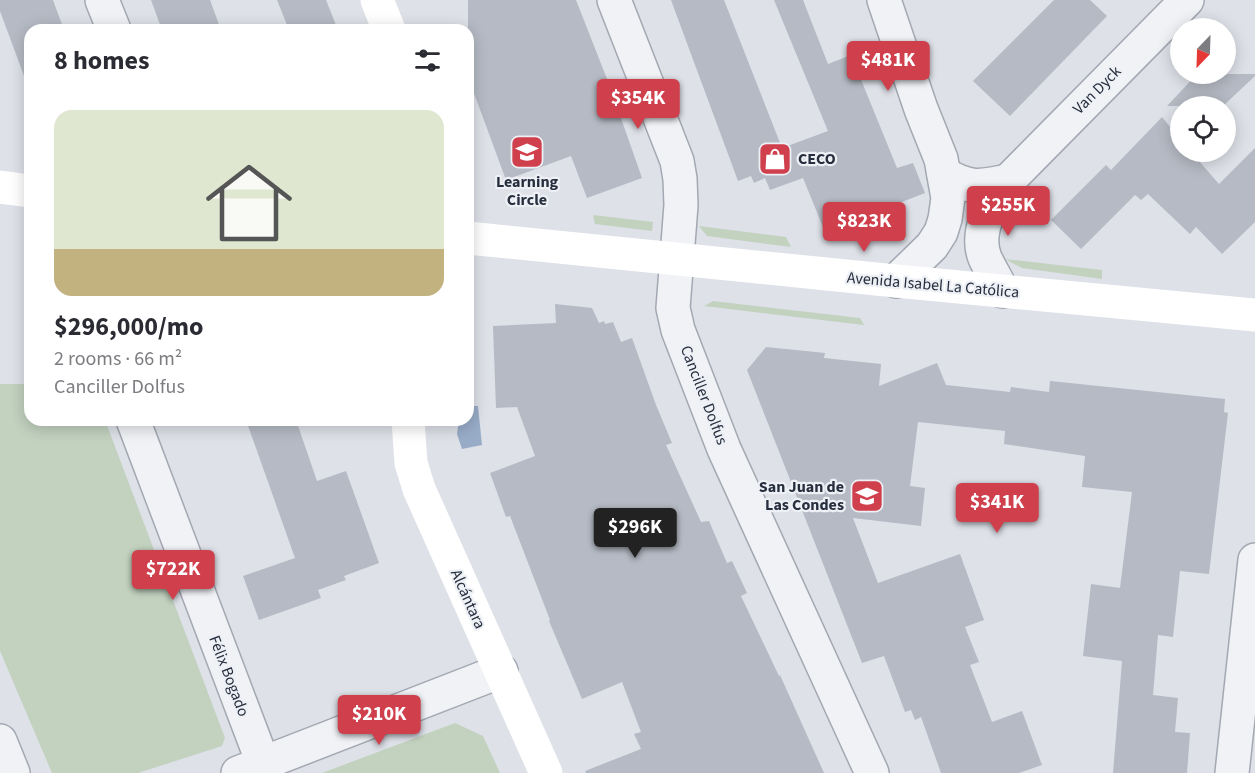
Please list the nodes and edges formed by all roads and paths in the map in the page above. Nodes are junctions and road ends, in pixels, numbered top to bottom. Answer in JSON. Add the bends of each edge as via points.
{"nodes":[{"id":1,"x":102,"y":0,"type":"edge"},
{"id":2,"x":377,"y":0,"type":"edge"},
{"id":3,"x":614,"y":0,"type":"edge"},
{"id":4,"x":884,"y":0,"type":"edge"},
{"id":5,"x":1187,"y":0,"type":"edge"},
{"id":6,"x":112,"y":24,"type":"edge"},
{"id":7,"x":387,"y":24,"type":"edge"},
{"id":8,"x":944,"y":174,"type":"junction"},
{"id":9,"x":1008,"y":180,"type":"junction"},
{"id":10,"x":0,"y":187,"type":"edge"},
{"id":11,"x":24,"y":190,"type":"edge"},
{"id":12,"x":474,"y":239,"type":"edge"},
{"id":13,"x":676,"y":260,"type":"junction"},
{"id":14,"x":896,"y":281,"type":"junction"},
{"id":15,"x":1002,"y":291,"type":"junction"},
{"id":16,"x":1255,"y":315,"type":"edge"},
{"id":17,"x":135,"y":426,"type":"edge"},
{"id":18,"x":408,"y":426,"type":"edge"},
{"id":19,"x":1255,"y":560,"type":"edge"},
{"id":20,"x":501,"y":671,"type":"junction"},
{"id":21,"x":0,"y":741,"type":"edge"},
{"id":22,"x":250,"y":768,"type":"edge"},
{"id":23,"x":13,"y":773,"type":"edge"},
{"id":24,"x":546,"y":773,"type":"edge"},
{"id":25,"x":872,"y":773,"type":"edge"},
{"id":26,"x":1232,"y":773,"type":"edge"}],
"edges":[{"from":1,"to":6,"type":"street"},
{"from":2,"to":7,"type":"main road"},
{"from":3,"to":13,"type":"street","name":"Canciller Dolfus","via":[[677,161],[681,205]]},
{"from":4,"to":8,"type":"street"},
{"from":5,"to":9,"type":"street","name":"Van Dyck"},
{"from":8,"to":9,"type":"street","via":[[979,187]]},
{"from":8,"to":14,"type":"street","via":[[948,198],[941,232]]},
{"from":9,"to":15,"type":"street","name":"Van Dyck","via":[[985,218],[982,235],[984,257]]},
{"from":10,"to":11,"type":"main road"},
{"from":12,"to":13,"type":"main road","name":"Avenida Isabel La Católica"},
{"from":13,"to":14,"type":"main road","name":"Avenida Isabel La Católica"},
{"from":13,"to":25,"type":"street","name":"Canciller Dolfus","via":[[673,308],[678,330],[724,449]]},
{"from":14,"to":15,"type":"main road","name":"Avenida Isabel La Católica"},
{"from":15,"to":16,"type":"main road","name":"Avenida Isabel La Católica"},
{"from":17,"to":22,"type":"street","name":"Félix Bogado"},
{"from":18,"to":20,"type":"main road","name":"Alcántara","via":[[411,463],[419,489]]},
{"from":19,"to":26,"type":"street"},
{"from":20,"to":22,"type":"street"},
{"from":20,"to":24,"type":"main road","name":"Alcántara"},
{"from":21,"to":23,"type":"street"}]}
